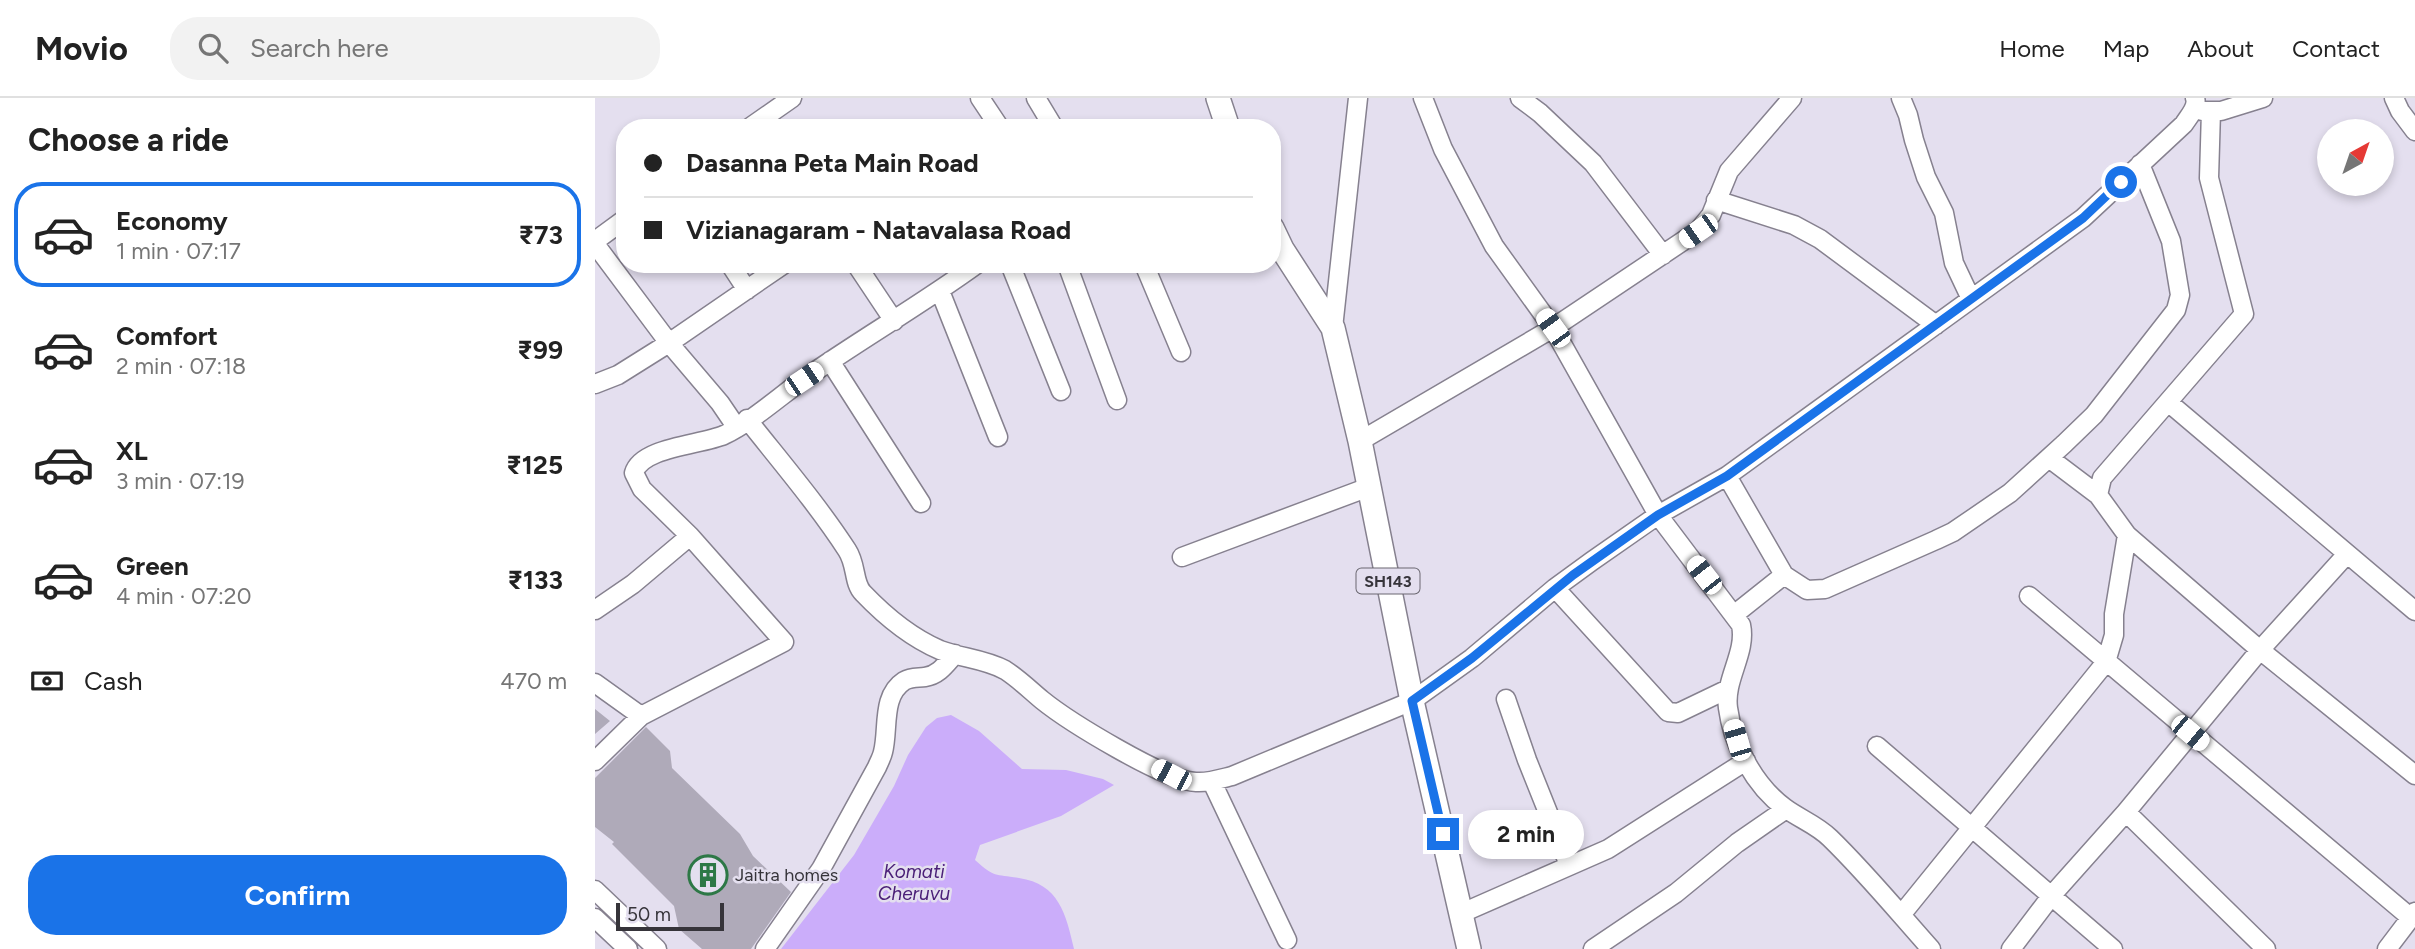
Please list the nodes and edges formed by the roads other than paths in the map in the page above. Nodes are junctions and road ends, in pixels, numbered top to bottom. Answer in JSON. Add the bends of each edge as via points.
{"nodes":[{"id":1,"x":792,"y":98,"type":"edge"},
{"id":2,"x":981,"y":98,"type":"edge"},
{"id":3,"x":1036,"y":98,"type":"edge"},
{"id":4,"x":1218,"y":98,"type":"edge"},
{"id":5,"x":1358,"y":98,"type":"edge"},
{"id":6,"x":1423,"y":98,"type":"edge"},
{"id":7,"x":1520,"y":98,"type":"edge"},
{"id":8,"x":1792,"y":98,"type":"edge"},
{"id":9,"x":1901,"y":98,"type":"edge"},
{"id":10,"x":2263,"y":98,"type":"edge"},
{"id":11,"x":2394,"y":98,"type":"edge"},
{"id":12,"x":2200,"y":106,"type":"edge"},
{"id":13,"x":765,"y":119,"type":"edge"},
{"id":14,"x":994,"y":119,"type":"edge"},
{"id":15,"x":1049,"y":119,"type":"edge"},
{"id":16,"x":1225,"y":119,"type":"edge"},
{"id":17,"x":2415,"y":131,"type":"edge"},
{"id":18,"x":2140,"y":164,"type":"junction"},
{"id":19,"x":1716,"y":200,"type":"junction"},
{"id":20,"x":616,"y":226,"type":"edge"},
{"id":21,"x":595,"y":242,"type":"edge"},
{"id":22,"x":1281,"y":247,"type":"edge"},
{"id":23,"x":1664,"y":255,"type":"junction"},
{"id":24,"x":616,"y":271,"type":"edge"},
{"id":25,"x":618,"y":273,"type":"edge"},
{"id":26,"x":736,"y":273,"type":"edge"},
{"id":27,"x":771,"y":273,"type":"edge"},
{"id":28,"x":862,"y":273,"type":"edge"},
{"id":29,"x":965,"y":273,"type":"edge"},
{"id":30,"x":1014,"y":273,"type":"edge"},
{"id":31,"x":1070,"y":273,"type":"edge"},
{"id":32,"x":1148,"y":273,"type":"edge"},
{"id":33,"x":747,"y":290,"type":"junction"},
{"id":34,"x":940,"y":291,"type":"junction"},
{"id":35,"x":1971,"y":299,"type":"junction"},
{"id":36,"x":894,"y":321,"type":"junction"},
{"id":37,"x":1936,"y":325,"type":"junction"},
{"id":38,"x":1333,"y":328,"type":"junction"},
{"id":39,"x":1553,"y":328,"type":"junction"},
{"id":40,"x":669,"y":343,"type":"junction"},
{"id":41,"x":1181,"y":352,"type":"dead end"},
{"id":42,"x":830,"y":361,"type":"junction"},
{"id":43,"x":595,"y":384,"type":"edge"},
{"id":44,"x":1061,"y":391,"type":"dead end"},
{"id":45,"x":1117,"y":400,"type":"dead end"},
{"id":46,"x":2168,"y":402,"type":"junction"},
{"id":47,"x":742,"y":424,"type":"junction"},
{"id":48,"x":998,"y":437,"type":"dead end"},
{"id":49,"x":1360,"y":441,"type":"junction"},
{"id":50,"x":2049,"y":458,"type":"junction"},
{"id":51,"x":1727,"y":476,"type":"junction"},
{"id":52,"x":1369,"y":488,"type":"junction"},
{"id":53,"x":2098,"y":495,"type":"junction"},
{"id":54,"x":921,"y":503,"type":"dead end"},
{"id":55,"x":1658,"y":515,"type":"junction"},
{"id":56,"x":2127,"y":535,"type":"junction"},
{"id":57,"x":689,"y":536,"type":"junction"},
{"id":58,"x":2347,"y":554,"type":"junction"},
{"id":59,"x":1182,"y":557,"type":"dead end"},
{"id":60,"x":1784,"y":575,"type":"junction"},
{"id":61,"x":1555,"y":588,"type":"junction"},
{"id":62,"x":2029,"y":596,"type":"dead end"},
{"id":63,"x":595,"y":610,"type":"edge"},
{"id":64,"x":2415,"y":611,"type":"edge"},
{"id":65,"x":1735,"y":614,"type":"junction"},
{"id":66,"x":2260,"y":650,"type":"junction"},
{"id":67,"x":955,"y":654,"type":"junction"},
{"id":68,"x":2106,"y":662,"type":"junction"},
{"id":69,"x":595,"y":683,"type":"edge"},
{"id":70,"x":1728,"y":689,"type":"junction"},
{"id":71,"x":1506,"y":699,"type":"dead end"},
{"id":72,"x":1412,"y":701,"type":"junction"},
{"id":73,"x":641,"y":716,"type":"junction"},
{"id":74,"x":2190,"y":733,"type":"junction"},
{"id":75,"x":1877,"y":746,"type":"dead end"},
{"id":76,"x":595,"y":761,"type":"edge"},
{"id":77,"x":1746,"y":761,"type":"junction"},
{"id":78,"x":2415,"y":775,"type":"edge"},
{"id":79,"x":1212,"y":782,"type":"junction"},
{"id":80,"x":1786,"y":809,"type":"junction"},
{"id":81,"x":2126,"y":812,"type":"junction"},
{"id":82,"x":1973,"y":828,"type":"junction"},
{"id":83,"x":1569,"y":865,"type":"junction"},
{"id":84,"x":595,"y":890,"type":"edge"},
{"id":85,"x":2052,"y":895,"type":"junction"},
{"id":86,"x":1462,"y":913,"type":"junction"},
{"id":87,"x":1901,"y":915,"type":"junction"},
{"id":88,"x":2413,"y":915,"type":"edge"},
{"id":89,"x":595,"y":918,"type":"edge"},
{"id":90,"x":1287,"y":940,"type":"dead end"},
{"id":91,"x":2391,"y":948,"type":"edge"},
{"id":92,"x":628,"y":949,"type":"edge"},
{"id":93,"x":657,"y":949,"type":"edge"},
{"id":94,"x":765,"y":949,"type":"edge"},
{"id":95,"x":1469,"y":949,"type":"edge"},
{"id":96,"x":1594,"y":949,"type":"edge"},
{"id":97,"x":1931,"y":949,"type":"edge"},
{"id":98,"x":2011,"y":949,"type":"edge"},
{"id":99,"x":2113,"y":949,"type":"edge"},
{"id":100,"x":2266,"y":949,"type":"edge"}],
"edges":[{"from":1,"to":13,"type":"street"},
{"from":2,"to":14,"type":"street"},
{"from":3,"to":15,"type":"street"},
{"from":4,"to":16,"type":"main road"},
{"from":5,"to":38,"type":"street"},
{"from":6,"to":39,"type":"street","via":[[1443,149],[1494,246]]},
{"from":7,"to":23,"type":"street","via":[[1593,163]]},
{"from":8,"to":19,"type":"street","via":[[1729,171]]},
{"from":9,"to":35,"type":"street","via":[[1944,213],[1954,263]]},
{"from":10,"to":12,"type":"street","via":[[2221,111]]},
{"from":11,"to":17,"type":"street"},
{"from":12,"to":18,"type":"street"},
{"from":12,"to":46,"type":"street","via":[[2209,178],[2244,314]]},
{"from":18,"to":35,"type":"street","via":[[2083,218]]},
{"from":18,"to":50,"type":"street","via":[[2171,241],[2180,295],[2176,310],[2094,415]]},
{"from":19,"to":23,"type":"street","via":[[1705,224]]},
{"from":19,"to":37,"type":"street","via":[[1794,225],[1820,239]]},
{"from":20,"to":21,"type":"street"},
{"from":21,"to":24,"type":"street"},
{"from":22,"to":38,"type":"main road","number":"SH143"},
{"from":23,"to":39,"type":"street"},
{"from":25,"to":40,"type":"street"},
{"from":26,"to":33,"type":"street"},
{"from":27,"to":33,"type":"street"},
{"from":28,"to":36,"type":"street"},
{"from":29,"to":34,"type":"street"},
{"from":30,"to":44,"type":"street"},
{"from":31,"to":45,"type":"street"},
{"from":32,"to":41,"type":"street"},
{"from":33,"to":40,"type":"street"},
{"from":34,"to":36,"type":"street"},
{"from":34,"to":48,"type":"street"},
{"from":35,"to":37,"type":"street"},
{"from":36,"to":42,"type":"street"},
{"from":37,"to":51,"type":"street"},
{"from":38,"to":49,"type":"main road","number":"SH143"},
{"from":39,"to":49,"type":"street"},
{"from":39,"to":55,"type":"street"},
{"from":40,"to":43,"type":"street"},
{"from":40,"to":47,"type":"street"},
{"from":42,"to":47,"type":"street"},
{"from":42,"to":54,"type":"street"},
{"from":46,"to":53,"type":"street","via":[[2102,478]]},
{"from":46,"to":58,"type":"street"},
{"from":47,"to":57,"type":"street","via":[[708,441],[655,454],[635,468],[635,480],[642,489]]},
{"from":47,"to":67,"type":"street","via":[[817,506],[849,552],[863,593],[918,638]]},
{"from":49,"to":52,"type":"main road","number":"SH143"},
{"from":50,"to":53,"type":"street"},
{"from":50,"to":60,"type":"street","via":[[2010,493],[1953,532],[1825,589],[1807,590]]},
{"from":51,"to":55,"type":"street"},
{"from":51,"to":60,"type":"street"},
{"from":52,"to":59,"type":"street"},
{"from":52,"to":72,"type":"main road","number":"SH143"},
{"from":53,"to":56,"type":"street"},
{"from":55,"to":61,"type":"street"},
{"from":55,"to":65,"type":"street"},
{"from":56,"to":66,"type":"street"},
{"from":56,"to":68,"type":"street"},
{"from":57,"to":63,"type":"street"},
{"from":57,"to":73,"type":"street","via":[[784,642]]},
{"from":58,"to":64,"type":"street"},
{"from":58,"to":66,"type":"street"},
{"from":60,"to":65,"type":"street"},
{"from":61,"to":70,"type":"street","via":[[1668,712],[1678,713]]},
{"from":61,"to":72,"type":"street"},
{"from":62,"to":68,"type":"street"},
{"from":65,"to":70,"type":"street","via":[[1742,632]]},
{"from":66,"to":74,"type":"street"},
{"from":66,"to":78,"type":"street"},
{"from":67,"to":79,"type":"street","via":[[1006,671],[1086,731],[1171,775]]},
{"from":67,"to":94,"type":"street","via":[[939,671],[904,681],[893,694],[877,767],[821,869]]},
{"from":68,"to":74,"type":"street"},
{"from":68,"to":82,"type":"street"},
{"from":69,"to":73,"type":"street"},
{"from":70,"to":77,"type":"street","via":[[1728,708]]},
{"from":71,"to":83,"type":"street"},
{"from":72,"to":79,"type":"street"},
{"from":72,"to":86,"type":"main road","number":"SH143"},
{"from":73,"to":76,"type":"street"},
{"from":74,"to":81,"type":"street"},
{"from":74,"to":88,"type":"street"},
{"from":75,"to":82,"type":"street"},
{"from":77,"to":80,"type":"street","via":[[1758,782]]},
{"from":77,"to":83,"type":"street","via":[[1608,849]]},
{"from":79,"to":90,"type":"street"},
{"from":80,"to":87,"type":"street","via":[[1830,837]]},
{"from":80,"to":96,"type":"street"},
{"from":81,"to":85,"type":"street"},
{"from":81,"to":100,"type":"street"},
{"from":82,"to":85,"type":"street"},
{"from":82,"to":87,"type":"street"},
{"from":83,"to":86,"type":"street"},
{"from":84,"to":93,"type":"street"},
{"from":85,"to":98,"type":"street"},
{"from":85,"to":99,"type":"street"},
{"from":86,"to":95,"type":"main road","number":"SH143"},
{"from":87,"to":97,"type":"street"},
{"from":88,"to":91,"type":"street"},
{"from":89,"to":92,"type":"street"}]}
